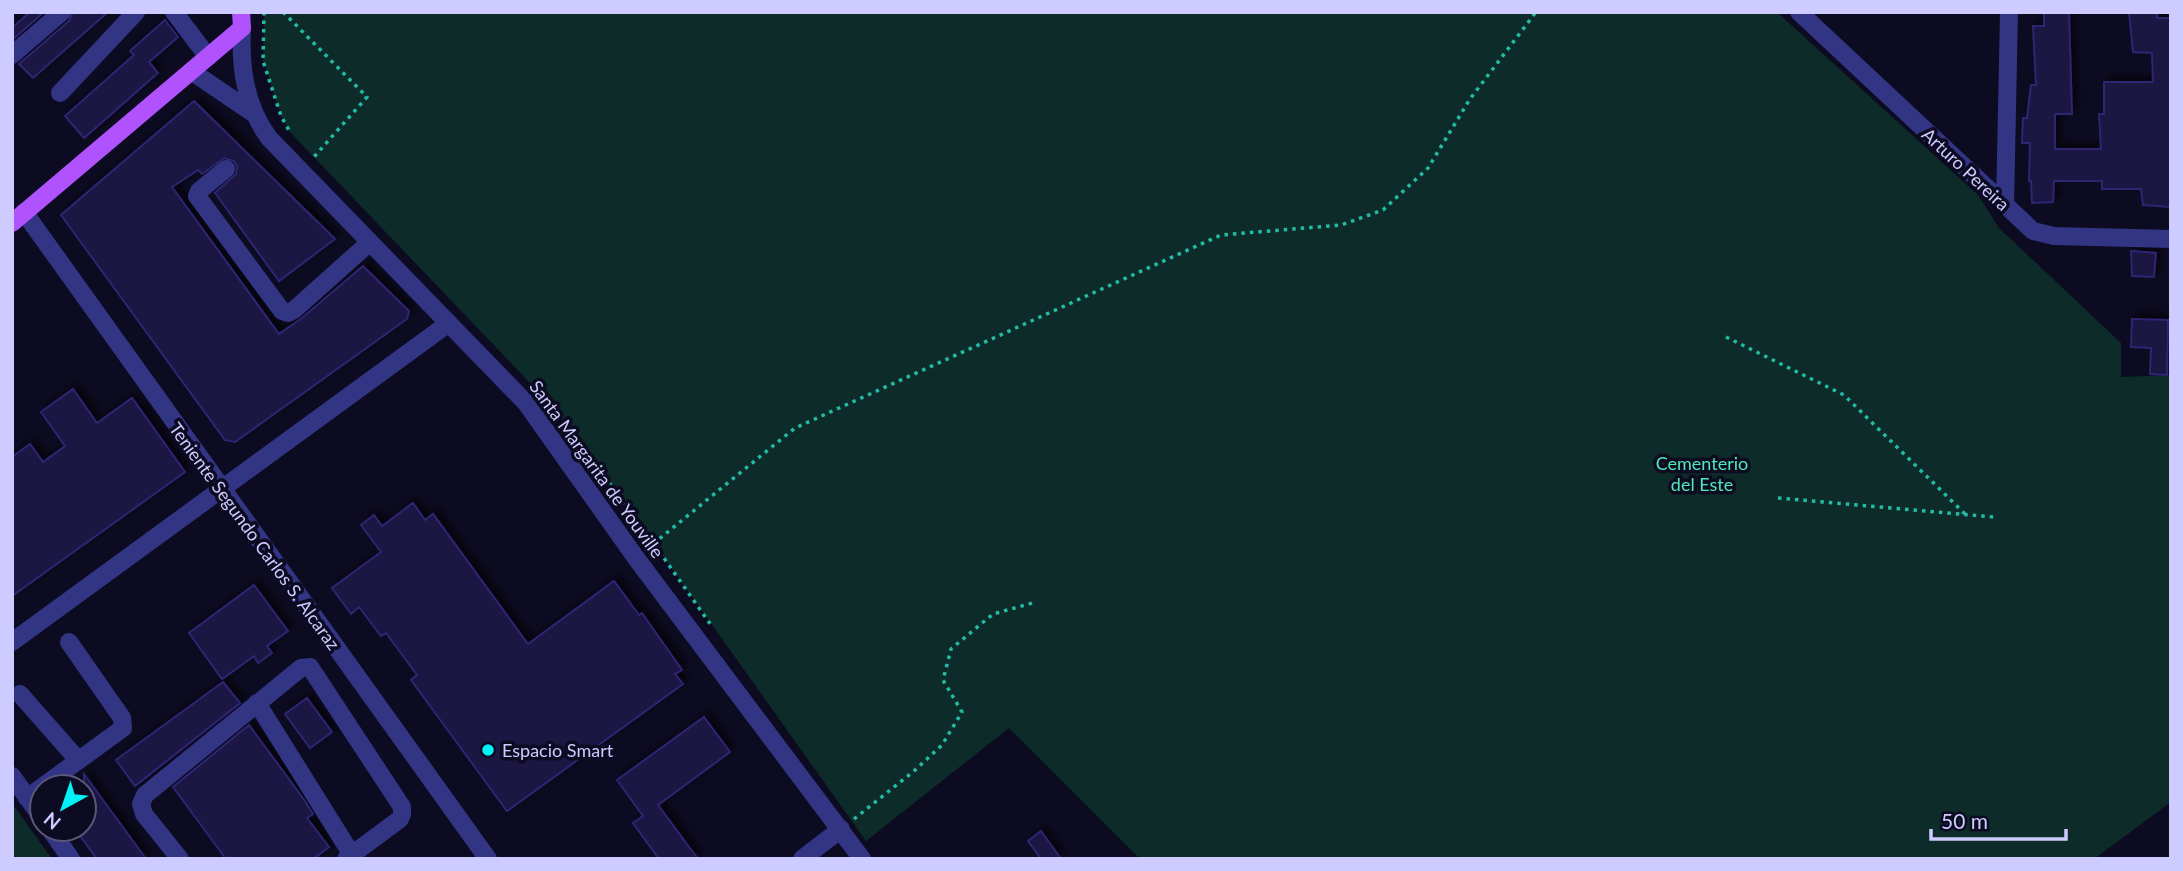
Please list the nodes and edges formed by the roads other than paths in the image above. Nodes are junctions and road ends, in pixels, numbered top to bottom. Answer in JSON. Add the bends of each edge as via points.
{"nodes":[{"id":1,"x":62,"y":12,"type":"edge"},
{"id":2,"x":136,"y":12,"type":"edge"},
{"id":3,"x":174,"y":12,"type":"edge"},
{"id":4,"x":1800,"y":12,"type":"edge"},
{"id":5,"x":2009,"y":12,"type":"edge"},
{"id":6,"x":241,"y":20,"type":"edge"},
{"id":7,"x":12,"y":55,"type":"edge"},
{"id":8,"x":208,"y":57,"type":"junction"},
{"id":9,"x":191,"y":71,"type":"junction"},
{"id":10,"x":60,"y":93,"type":"dead end"},
{"id":11,"x":253,"y":113,"type":"junction"},
{"id":12,"x":226,"y":169,"type":"dead end"},
{"id":13,"x":2005,"y":205,"type":"junction"},
{"id":14,"x":18,"y":217,"type":"edge"},
{"id":15,"x":2171,"y":239,"type":"edge"},
{"id":16,"x":369,"y":243,"type":"junction"},
{"id":17,"x":449,"y":323,"type":"junction"},
{"id":18,"x":221,"y":489,"type":"junction"},
{"id":19,"x":12,"y":642,"type":"edge"},
{"id":20,"x":69,"y":642,"type":"dead end"},
{"id":21,"x":20,"y":695,"type":"dead end"},
{"id":22,"x":257,"y":703,"type":"junction"},
{"id":23,"x":78,"y":760,"type":"junction"},
{"id":24,"x":12,"y":776,"type":"edge"},
{"id":25,"x":27,"y":798,"type":"joint"},
{"id":26,"x":847,"y":824,"type":"junction"},
{"id":27,"x":60,"y":843,"type":"edge"},
{"id":28,"x":349,"y":857,"type":"edge"},
{"id":29,"x":71,"y":859,"type":"edge"},
{"id":30,"x":180,"y":859,"type":"edge"},
{"id":31,"x":488,"y":859,"type":"edge"},
{"id":32,"x":802,"y":859,"type":"edge"},
{"id":33,"x":862,"y":859,"type":"edge"}],
"edges":[{"from":1,"to":7,"type":"street"},
{"from":2,"to":10,"type":"street"},
{"from":3,"to":8,"type":"street"},
{"from":4,"to":13,"type":"street","name":"Arturo Pereira"},
{"from":5,"to":13,"type":"street"},
{"from":6,"to":8,"type":"main road"},
{"from":6,"to":11,"type":"street","name":"Santa Margarita de Youville","via":[[242,74]]},
{"from":8,"to":9,"type":"main road"},
{"from":9,"to":11,"type":"street"},
{"from":9,"to":14,"type":"main road"},
{"from":11,"to":16,"type":"street","name":"Santa Margarita de Youville","via":[[269,138]]},
{"from":12,"to":16,"type":"street","via":[[197,196],[282,311],[294,310]]},
{"from":13,"to":15,"type":"street","name":"Arturo Pereira","via":[[2033,230],[2054,236]]},
{"from":14,"to":18,"type":"street","name":"Teniente Segundo Carlos S. Alcaraz"},
{"from":16,"to":17,"type":"street","name":"Santa Margarita de Youville"},
{"from":17,"to":18,"type":"street"},
{"from":17,"to":26,"type":"street","name":"Santa Margarita de Youville","via":[[526,403],[636,558]]},
{"from":18,"to":19,"type":"street"},
{"from":18,"to":31,"type":"street","name":"Teniente Segundo Carlos S. Alcaraz"},
{"from":20,"to":23,"type":"street","via":[[124,724]]},
{"from":21,"to":23,"type":"street"},
{"from":22,"to":28,"type":"street"},
{"from":22,"to":28,"type":"street","via":[[301,668],[310,667],[402,807],[400,819]]},
{"from":22,"to":30,"type":"street","via":[[145,795],[141,804],[144,814]]},
{"from":23,"to":25,"type":"street"},
{"from":24,"to":25,"type":"street"},
{"from":26,"to":32,"type":"street"},
{"from":26,"to":33,"type":"street","name":"Santa Margarita de Youville"},
{"from":27,"to":29,"type":"street"}]}
